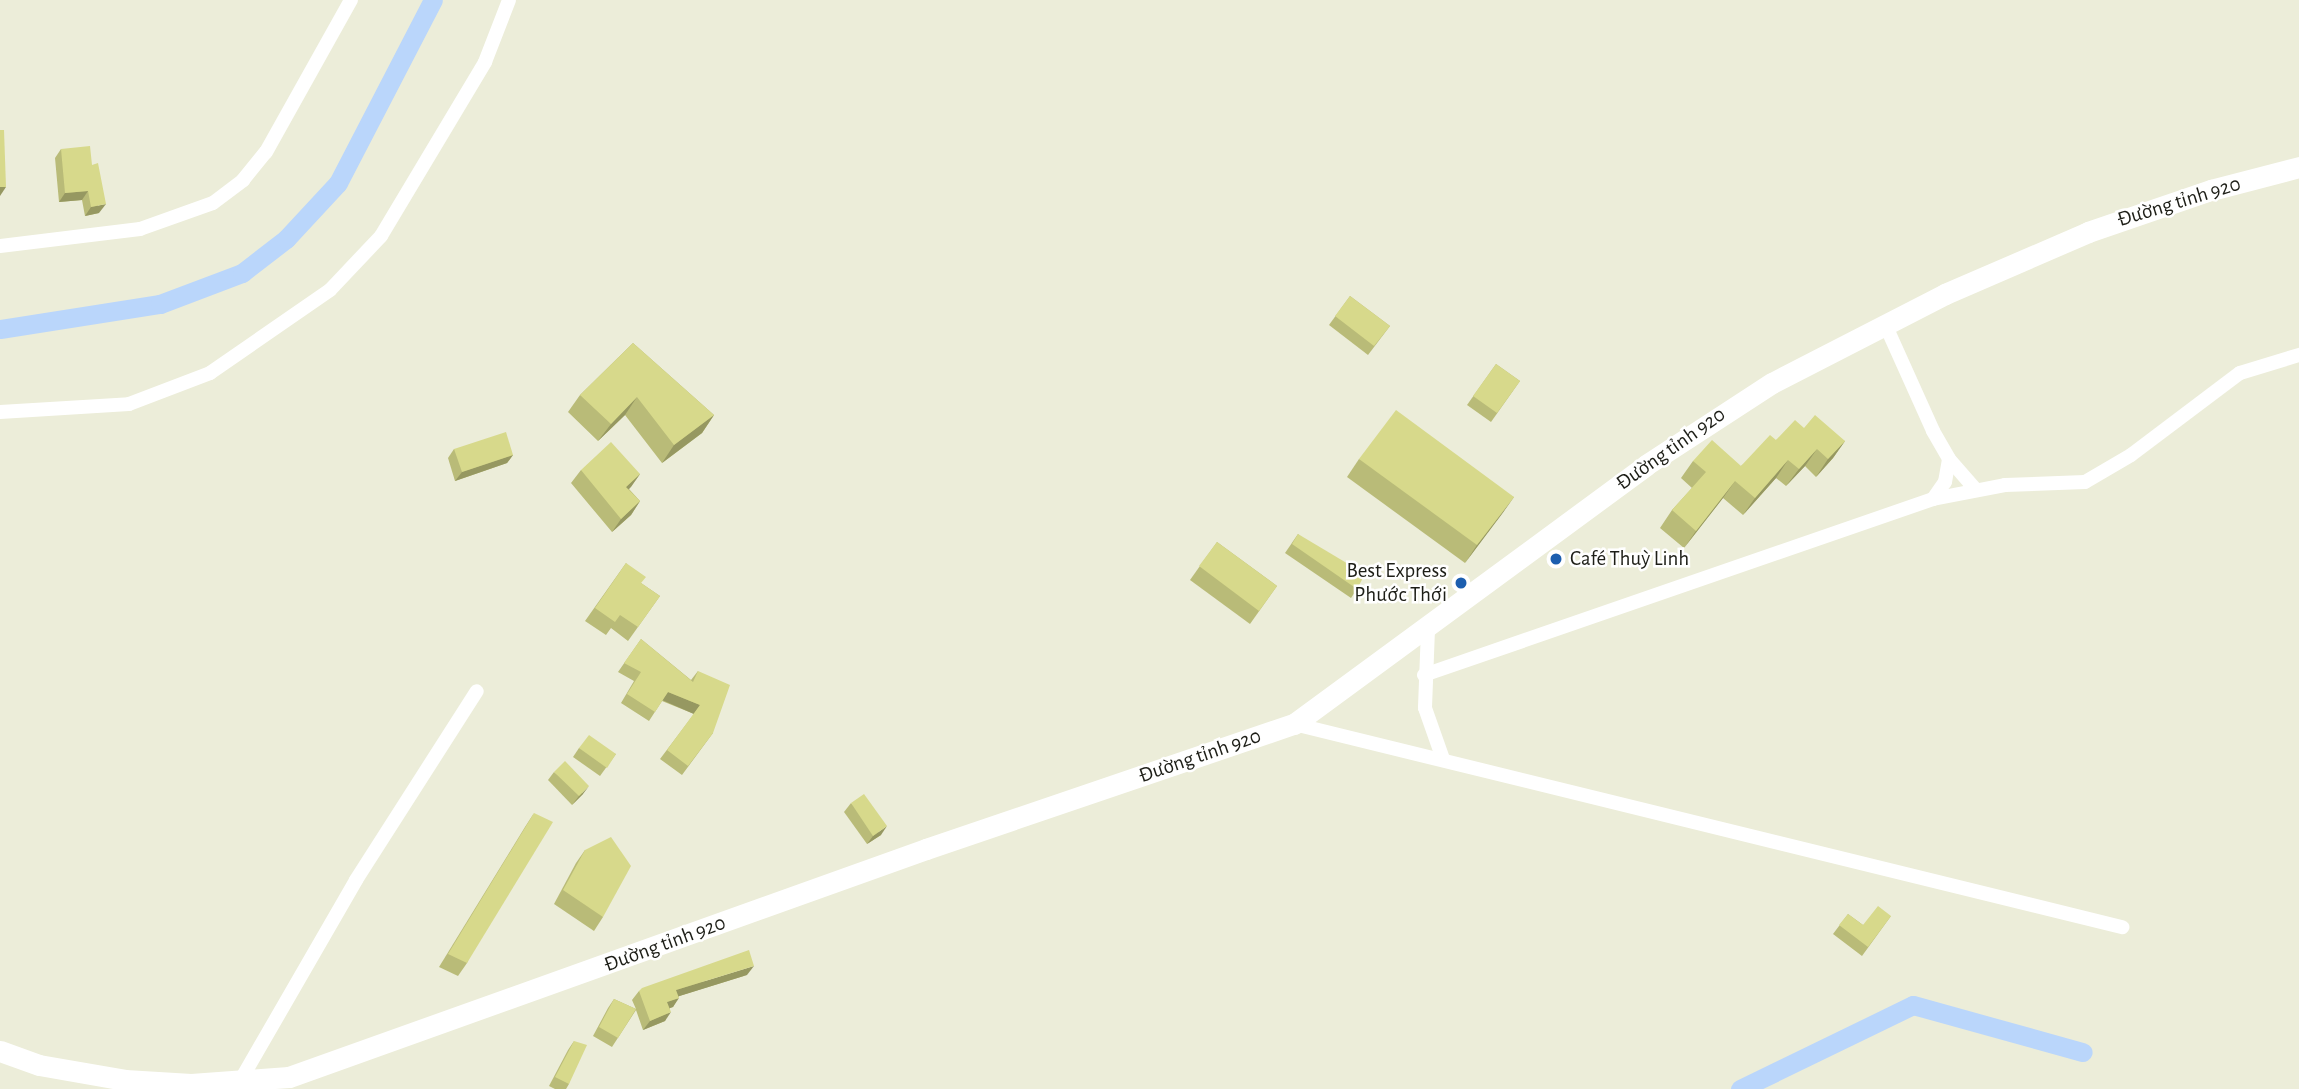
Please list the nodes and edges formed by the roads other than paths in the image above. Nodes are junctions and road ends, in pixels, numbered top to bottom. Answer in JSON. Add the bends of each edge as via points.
{"nodes":[{"id":1,"x":351,"y":0,"type":"edge"},
{"id":2,"x":509,"y":0,"type":"edge"},
{"id":3,"x":2299,"y":167,"type":"edge"},
{"id":4,"x":0,"y":246,"type":"edge"},
{"id":5,"x":1885,"y":324,"type":"junction"},
{"id":6,"x":2299,"y":355,"type":"edge"},
{"id":7,"x":0,"y":412,"type":"edge"},
{"id":8,"x":1950,"y":459,"type":"junction"},
{"id":9,"x":1976,"y":491,"type":"junction"},
{"id":10,"x":1933,"y":499,"type":"junction"},
{"id":11,"x":1428,"y":629,"type":"junction"},
{"id":12,"x":1424,"y":675,"type":"junction"},
{"id":13,"x":477,"y":691,"type":"dead end"},
{"id":14,"x":1294,"y":724,"type":"junction"},
{"id":15,"x":1443,"y":759,"type":"junction"},
{"id":16,"x":2122,"y":928,"type":"dead end"},
{"id":17,"x":0,"y":1051,"type":"edge"},
{"id":18,"x":239,"y":1083,"type":"junction"}],
"edges":[{"from":1,"to":4,"type":"street","via":[[266,152],[243,180],[213,203],[140,229]]},
{"from":2,"to":7,"type":"street","via":[[485,62],[381,236],[330,290],[210,373],[129,404]]},
{"from":3,"to":5,"type":"main road","name":"Đường tỉnh 920","via":[[2211,190],[2088,232]]},
{"from":5,"to":8,"type":"street"},
{"from":5,"to":11,"type":"main road","name":"Đường tỉnh 920","via":[[1728,409]]},
{"from":6,"to":9,"type":"street","via":[[2240,373],[2131,455],[2085,482]]},
{"from":8,"to":9,"type":"street"},
{"from":8,"to":10,"type":"street"},
{"from":9,"to":10,"type":"street"},
{"from":10,"to":12,"type":"street"},
{"from":11,"to":12,"type":"street"},
{"from":11,"to":14,"type":"main road","name":"Đường tỉnh 920"},
{"from":12,"to":15,"type":"street","via":[[1424,708]]},
{"from":13,"to":18,"type":"street","via":[[356,880]]},
{"from":14,"to":15,"type":"street"},
{"from":14,"to":18,"type":"main road","name":"Đường tỉnh 920","via":[[926,849],[326,1066],[289,1077]]},
{"from":15,"to":16,"type":"street"},
{"from":17,"to":18,"type":"main road","name":"Đường tỉnh 920","via":[[39,1065],[125,1080]]}]}
